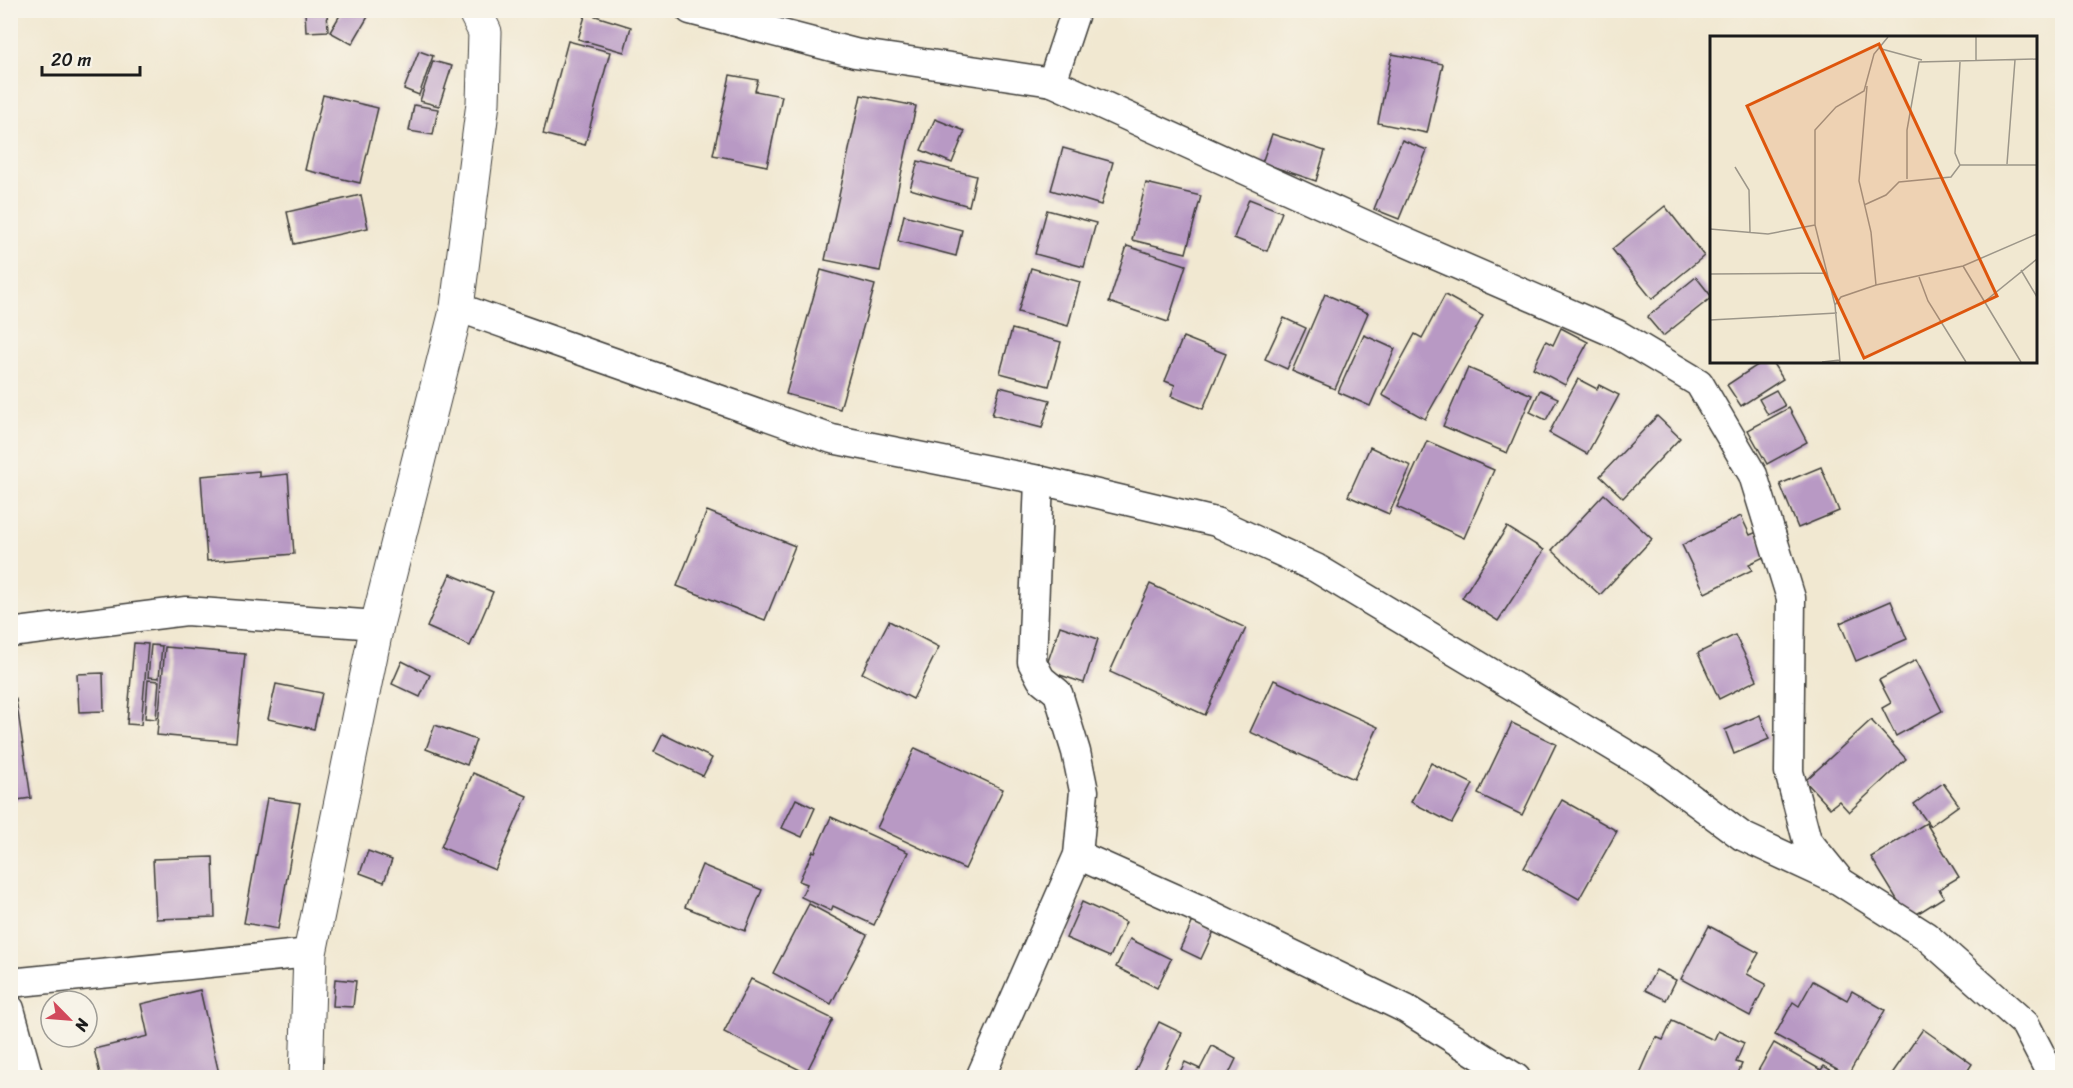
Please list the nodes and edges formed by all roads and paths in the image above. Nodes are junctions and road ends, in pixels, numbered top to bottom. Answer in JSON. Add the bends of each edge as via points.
{"nodes":[{"id":1,"x":474,"y":10,"type":"edge"},
{"id":2,"x":1076,"y":10,"type":"edge"},
{"id":3,"x":693,"y":11,"type":"edge"},
{"id":4,"x":1052,"y":82,"type":"junction"},
{"id":5,"x":457,"y":307,"type":"junction"},
{"id":6,"x":1038,"y":480,"type":"junction"},
{"id":7,"x":377,"y":625,"type":"junction"},
{"id":8,"x":10,"y":633,"type":"edge"},
{"id":9,"x":1078,"y":855,"type":"junction"},
{"id":10,"x":1840,"y":882,"type":"junction"},
{"id":11,"x":310,"y":953,"type":"junction"},
{"id":12,"x":10,"y":983,"type":"edge"},
{"id":13,"x":10,"y":1009,"type":"edge"},
{"id":14,"x":2049,"y":1075,"type":"edge"},
{"id":15,"x":29,"y":1077,"type":"edge"},
{"id":16,"x":306,"y":1077,"type":"edge"},
{"id":17,"x":980,"y":1077,"type":"edge"},
{"id":18,"x":1516,"y":1077,"type":"edge"}],
"edges":[{"from":1,"to":5,"type":"street","via":[[484,32],[483,103]]},
{"from":2,"to":4,"type":"street"},
{"from":3,"to":4,"type":"street","via":[[855,53]]},
{"from":4,"to":10,"type":"street","via":[[1617,334],[1699,383],[1753,475],[1791,598],[1789,772],[1807,840]]},
{"from":5,"to":6,"type":"street","via":[[832,439]]},
{"from":5,"to":7,"type":"street"},
{"from":6,"to":9,"type":"street","via":[[1032,662],[1041,680],[1058,693],[1076,752],[1084,791]]},
{"from":6,"to":10,"type":"street","via":[[1216,522],[1316,568],[1656,772],[1742,836]]},
{"from":7,"to":8,"type":"street","via":[[186,611]]},
{"from":7,"to":11,"type":"street"},
{"from":9,"to":17,"type":"street"},
{"from":9,"to":18,"type":"street","via":[[1406,1009]]},
{"from":10,"to":14,"type":"street","via":[[1926,936],[2025,1024]]},
{"from":11,"to":12,"type":"street"},
{"from":11,"to":16,"type":"street"},
{"from":13,"to":15,"type":"street"}]}
